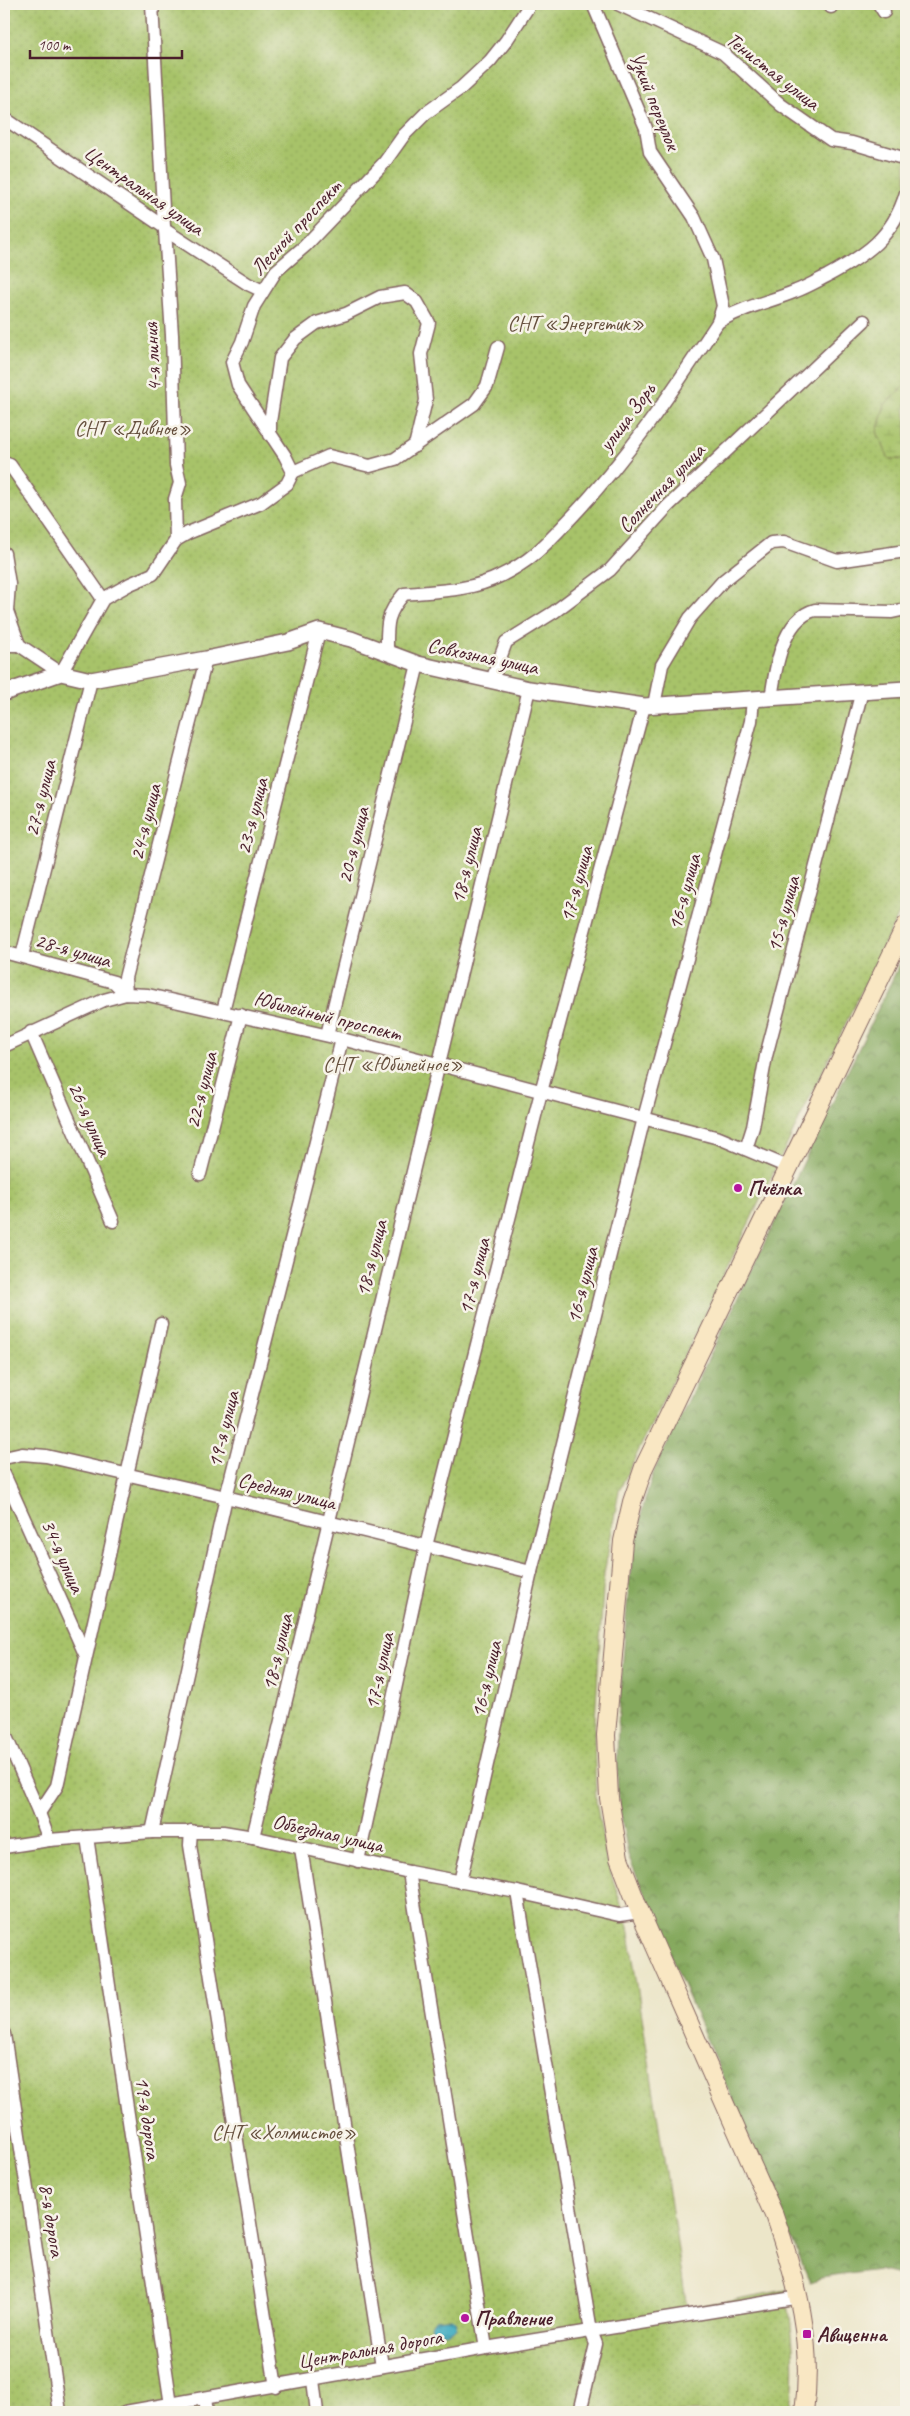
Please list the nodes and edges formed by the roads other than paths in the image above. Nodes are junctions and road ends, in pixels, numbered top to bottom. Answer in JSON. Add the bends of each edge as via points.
{"nodes":[{"id":1,"x":530,"y":4,"type":"edge"},
{"id":2,"x":592,"y":4,"type":"edge"},
{"id":3,"x":618,"y":4,"type":"edge"},
{"id":4,"x":152,"y":6,"type":"edge"},
{"id":5,"x":4,"y":118,"type":"edge"},
{"id":6,"x":906,"y":159,"type":"edge"},
{"id":7,"x":906,"y":193,"type":"edge"},
{"id":8,"x":165,"y":229,"type":"junction"},
{"id":9,"x":263,"y":291,"type":"junction"},
{"id":10,"x":864,"y":321,"type":"dead end"},
{"id":11,"x":718,"y":322,"type":"junction"},
{"id":12,"x":498,"y":347,"type":"dead end"},
{"id":13,"x":270,"y":435,"type":"junction"},
{"id":14,"x":415,"y":446,"type":"junction"},
{"id":15,"x":4,"y":462,"type":"edge"},
{"id":16,"x":293,"y":472,"type":"junction"},
{"id":17,"x":176,"y":540,"type":"junction"},
{"id":18,"x":906,"y":551,"type":"edge"},
{"id":19,"x":4,"y":553,"type":"edge"},
{"id":20,"x":6,"y":584,"type":"edge"},
{"id":21,"x":103,"y":599,"type":"junction"},
{"id":22,"x":906,"y":609,"type":"edge"},
{"id":23,"x":319,"y":631,"type":"junction"},
{"id":24,"x":4,"y":645,"type":"edge"},
{"id":25,"x":19,"y":646,"type":"junction"},
{"id":26,"x":387,"y":652,"type":"junction"},
{"id":27,"x":206,"y":660,"type":"junction"},
{"id":28,"x":418,"y":664,"type":"junction"},
{"id":29,"x":61,"y":673,"type":"junction"},
{"id":30,"x":91,"y":680,"type":"junction"},
{"id":31,"x":492,"y":680,"type":"junction"},
{"id":32,"x":529,"y":689,"type":"junction"},
{"id":33,"x":906,"y":689,"type":"edge"},
{"id":34,"x":862,"y":691,"type":"junction"},
{"id":35,"x":4,"y":693,"type":"edge"},
{"id":36,"x":771,"y":699,"type":"junction"},
{"id":37,"x":753,"y":700,"type":"junction"},
{"id":38,"x":649,"y":705,"type":"junction"},
{"id":39,"x":906,"y":925,"type":"edge"},
{"id":40,"x":4,"y":952,"type":"edge"},
{"id":41,"x":22,"y":956,"type":"junction"},
{"id":42,"x":126,"y":994,"type":"junction"},
{"id":43,"x":223,"y":1012,"type":"junction"},
{"id":44,"x":241,"y":1015,"type":"junction"},
{"id":45,"x":30,"y":1032,"type":"junction"},
{"id":46,"x":327,"y":1035,"type":"junction"},
{"id":47,"x":342,"y":1039,"type":"junction"},
{"id":48,"x":4,"y":1046,"type":"edge"},
{"id":49,"x":438,"y":1065,"type":"junction"},
{"id":50,"x":541,"y":1092,"type":"junction"},
{"id":51,"x":644,"y":1118,"type":"junction"},
{"id":52,"x":746,"y":1149,"type":"junction"},
{"id":53,"x":788,"y":1167,"type":"junction"},
{"id":54,"x":200,"y":1174,"type":"dead end"},
{"id":55,"x":113,"y":1221,"type":"dead end"},
{"id":56,"x":161,"y":1324,"type":"dead end"},
{"id":57,"x":4,"y":1458,"type":"edge"},
{"id":58,"x":4,"y":1474,"type":"edge"},
{"id":59,"x":126,"y":1474,"type":"junction"},
{"id":60,"x":226,"y":1497,"type":"junction"},
{"id":61,"x":328,"y":1522,"type":"junction"},
{"id":62,"x":426,"y":1546,"type":"junction"},
{"id":63,"x":531,"y":1572,"type":"junction"},
{"id":64,"x":85,"y":1654,"type":"junction"},
{"id":65,"x":4,"y":1732,"type":"edge"},
{"id":66,"x":39,"y":1813,"type":"junction"},
{"id":67,"x":190,"y":1831,"type":"junction"},
{"id":68,"x":152,"y":1832,"type":"junction"},
{"id":69,"x":87,"y":1837,"type":"junction"},
{"id":70,"x":253,"y":1837,"type":"junction"},
{"id":71,"x":49,"y":1840,"type":"junction"},
{"id":72,"x":4,"y":1847,"type":"edge"},
{"id":73,"x":301,"y":1848,"type":"junction"},
{"id":74,"x":358,"y":1861,"type":"junction"},
{"id":75,"x":409,"y":1872,"type":"junction"},
{"id":76,"x":460,"y":1882,"type":"junction"},
{"id":77,"x":517,"y":1892,"type":"junction"},
{"id":78,"x":640,"y":1912,"type":"junction"},
{"id":79,"x":4,"y":2034,"type":"edge"},
{"id":80,"x":800,"y":2297,"type":"junction"},
{"id":81,"x":591,"y":2330,"type":"junction"},
{"id":82,"x":486,"y":2348,"type":"junction"},
{"id":83,"x":382,"y":2366,"type":"junction"},
{"id":84,"x":313,"y":2380,"type":"junction"},
{"id":85,"x":276,"y":2387,"type":"junction"},
{"id":86,"x":205,"y":2398,"type":"junction"},
{"id":87,"x":171,"y":2405,"type":"junction"},
{"id":88,"x":60,"y":2412,"type":"edge"},
{"id":89,"x":125,"y":2412,"type":"edge"},
{"id":90,"x":207,"y":2412,"type":"edge"},
{"id":91,"x":316,"y":2412,"type":"edge"},
{"id":92,"x":580,"y":2412,"type":"edge"},
{"id":93,"x":804,"y":2412,"type":"edge"}],
"edges":[{"from":1,"to":9,"type":"street","name":"Лесной проспект","via":[[490,61],[404,135],[384,164],[276,271]]},
{"from":2,"to":11,"type":"street","name":"Узкий переулок","via":[[646,128],[650,152],[694,217],[712,259],[723,306]]},
{"from":3,"to":6,"type":"street","name":"Тенистая улица","via":[[723,53],[781,105],[831,140]]},
{"from":4,"to":8,"type":"street","name":"4-я линия"},
{"from":5,"to":8,"type":"street","name":"Центральная улица"},
{"from":7,"to":11,"type":"street","name":"улица Зорь","via":[[900,212],[884,237],[857,260],[798,291],[730,314]]},
{"from":8,"to":9,"type":"street","name":"Центральная улица"},
{"from":8,"to":17,"type":"street","name":"4-я линия","via":[[176,464],[180,483],[175,499]]},
{"from":9,"to":13,"type":"street","name":"Лесной проспект","via":[[232,362],[238,385]]},
{"from":10,"to":31,"type":"street","name":"Солнечная улица","via":[[668,506],[610,570],[554,612],[506,642]]},
{"from":11,"to":26,"type":"street","name":"улица Зорь","via":[[651,422],[585,503],[529,561],[472,587],[404,594],[392,607],[387,625]]},
{"from":12,"to":14,"type":"street","via":[[487,386],[474,404]]},
{"from":13,"to":14,"type":"street","via":[[280,358],[295,338],[317,323],[346,314],[380,297],[404,293],[417,302],[429,323],[421,354],[426,400]]},
{"from":13,"to":16,"type":"street","name":"Лесной проспект"},
{"from":14,"to":16,"type":"street","via":[[395,459],[370,466],[329,456]]},
{"from":15,"to":21,"type":"street","via":[[10,465]]},
{"from":16,"to":17,"type":"street","via":[[287,484],[261,503]]},
{"from":17,"to":21,"type":"street","via":[[153,574]]},
{"from":18,"to":38,"type":"street","name":"17-я улица","via":[[837,561],[784,542],[771,543],[723,582],[690,618],[662,665]]},
{"from":19,"to":20,"type":"street"},
{"from":20,"to":25,"type":"street","via":[[7,611]]},
{"from":21,"to":29,"type":"street"},
{"from":22,"to":36,"type":"street","via":[[892,612],[815,610],[804,613],[782,647],[775,666]]},
{"from":23,"to":26,"type":"street","name":"Совхозная улица"},
{"from":23,"to":27,"type":"street","via":[[288,642]]},
{"from":23,"to":43,"type":"street","name":"23-я улица"},
{"from":24,"to":25,"type":"street"},
{"from":25,"to":29,"type":"street"},
{"from":26,"to":28,"type":"street","name":"Совхозная улица"},
{"from":27,"to":30,"type":"street"},
{"from":27,"to":42,"type":"street","name":"24-я улица","via":[[125,978]]},
{"from":28,"to":31,"type":"street","name":"Совхозная улица"},
{"from":28,"to":46,"type":"street","name":"20-я улица"},
{"from":29,"to":30,"type":"street"},
{"from":29,"to":35,"type":"street"},
{"from":30,"to":41,"type":"street","name":"27-я улица"},
{"from":31,"to":32,"type":"street","name":"Совхозная улица"},
{"from":32,"to":38,"type":"street","name":"Совхозная улица"},
{"from":32,"to":49,"type":"street","name":"18-я улица"},
{"from":33,"to":34,"type":"street","name":"Совхозная улица"},
{"from":34,"to":36,"type":"street","name":"Совхозная улица"},
{"from":34,"to":52,"type":"street","name":"15-я улица","via":[[766,1056]]},
{"from":36,"to":37,"type":"street","name":"Совхозная улица"},
{"from":37,"to":38,"type":"street","name":"Совхозная улица"},
{"from":37,"to":51,"type":"street","name":"16-я улица","via":[[751,721]]},
{"from":38,"to":50,"type":"street","name":"17-я улица"},
{"from":39,"to":53,"type":"main road"},
{"from":40,"to":41,"type":"street","name":"28-я улица"},
{"from":41,"to":42,"type":"street","name":"28-я улица","via":[[114,982]]},
{"from":42,"to":43,"type":"street","name":"Юбилейный проспект","via":[[148,995]]},
{"from":42,"to":45,"type":"street","name":"Юбилейный проспект","via":[[104,1000]]},
{"from":43,"to":44,"type":"street","name":"Юбилейный проспект"},
{"from":44,"to":46,"type":"street","name":"Юбилейный проспект"},
{"from":44,"to":54,"type":"street","name":"22-я улица"},
{"from":45,"to":48,"type":"street","name":"Юбилейный проспект"},
{"from":45,"to":55,"type":"street","name":"26-я улица"},
{"from":46,"to":47,"type":"street","name":"Юбилейный проспект"},
{"from":47,"to":49,"type":"street","name":"Юбилейный проспект"},
{"from":47,"to":60,"type":"street","name":"19-я улица"},
{"from":49,"to":50,"type":"street","name":"Юбилейный проспект"},
{"from":49,"to":61,"type":"street","name":"18-я улица"},
{"from":50,"to":51,"type":"street","name":"Юбилейный проспект"},
{"from":50,"to":62,"type":"street","name":"17-я улица"},
{"from":51,"to":52,"type":"street","name":"Юбилейный проспект","via":[[719,1138]]},
{"from":51,"to":63,"type":"street","name":"16-я улица"},
{"from":52,"to":53,"type":"street","name":"Юбилейный проспект"},
{"from":53,"to":78,"type":"main road","via":[[644,1467],[623,1541],[606,1735],[609,1798],[619,1858]]},
{"from":56,"to":59,"type":"street"},
{"from":57,"to":59,"type":"street","name":"Средняя улица","via":[[22,1454],[46,1456]]},
{"from":58,"to":64,"type":"street","name":"34-я улица"},
{"from":59,"to":60,"type":"street","name":"Средняя улица"},
{"from":59,"to":64,"type":"street"},
{"from":60,"to":61,"type":"street","name":"Средняя улица"},
{"from":60,"to":68,"type":"street","name":"19-я улица"},
{"from":61,"to":62,"type":"street","name":"Средняя улица"},
{"from":61,"to":70,"type":"street","name":"18-я улица"},
{"from":62,"to":63,"type":"street","name":"Средняя улица"},
{"from":62,"to":74,"type":"street","name":"17-я улица"},
{"from":63,"to":76,"type":"street","name":"16-я улица"},
{"from":64,"to":66,"type":"street","via":[[57,1786]]},
{"from":65,"to":66,"type":"street"},
{"from":66,"to":71,"type":"street"},
{"from":67,"to":68,"type":"street","name":"Объездная улица"},
{"from":67,"to":70,"type":"street","name":"Объездная улица"},
{"from":67,"to":85,"type":"street","via":[[191,1855]]},
{"from":68,"to":69,"type":"street","name":"Объездная улица"},
{"from":69,"to":71,"type":"street","name":"Объездная улица"},
{"from":69,"to":87,"type":"street","name":"19-я дорога"},
{"from":70,"to":73,"type":"street","name":"Объездная улица"},
{"from":71,"to":72,"type":"street","name":"Объездная улица"},
{"from":73,"to":74,"type":"street","name":"Объездная улица"},
{"from":73,"to":83,"type":"street"},
{"from":74,"to":75,"type":"street","name":"Объездная улица"},
{"from":75,"to":76,"type":"street","name":"Объездная улица"},
{"from":75,"to":82,"type":"street"},
{"from":76,"to":77,"type":"street","name":"Объездная улица"},
{"from":77,"to":78,"type":"street","name":"Объездная улица","via":[[619,1915]]},
{"from":77,"to":81,"type":"street"},
{"from":78,"to":80,"type":"main road","via":[[774,2215]]},
{"from":79,"to":88,"type":"street","name":"8-я дорога"},
{"from":80,"to":81,"type":"street","name":"Центральная дорога"},
{"from":80,"to":93,"type":"main road","via":[[807,2341],[808,2379]]},
{"from":81,"to":82,"type":"street","name":"Центральная дорога"},
{"from":81,"to":92,"type":"street","via":[[596,2344]]},
{"from":82,"to":83,"type":"street","name":"Центральная дорога"},
{"from":83,"to":84,"type":"street","name":"Центральная дорога"},
{"from":84,"to":85,"type":"street","name":"Центральная дорога"},
{"from":84,"to":91,"type":"street"},
{"from":85,"to":86,"type":"street","name":"Центральная дорога"},
{"from":86,"to":87,"type":"street","name":"Центральная дорога"},
{"from":86,"to":90,"type":"street"},
{"from":87,"to":89,"type":"street","name":"Центральная дорога"}]}
